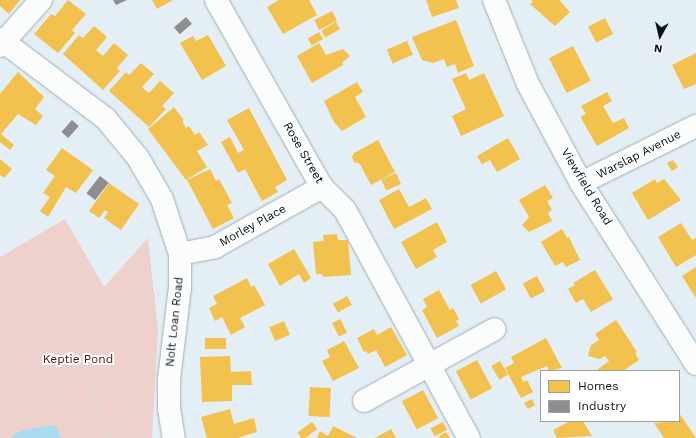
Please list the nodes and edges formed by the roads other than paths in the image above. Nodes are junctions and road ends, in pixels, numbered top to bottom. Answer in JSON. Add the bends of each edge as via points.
{"nodes":[{"id":1,"x":41,"y":0,"type":"edge"},
{"id":2,"x":216,"y":0,"type":"edge"},
{"id":3,"x":494,"y":0,"type":"edge"},
{"id":4,"x":1,"y":42,"type":"edge"},
{"id":5,"x":696,"y":126,"type":"edge"},
{"id":6,"x":581,"y":183,"type":"junction"},
{"id":7,"x":322,"y":187,"type":"junction"},
{"id":8,"x":180,"y":254,"type":"junction"},
{"id":9,"x":495,"y":329,"type":"dead end"},
{"id":10,"x":696,"y":364,"type":"edge"},
{"id":11,"x":430,"y":365,"type":"junction"},
{"id":12,"x":364,"y":401,"type":"dead end"},
{"id":13,"x":174,"y":438,"type":"edge"},
{"id":14,"x":469,"y":438,"type":"edge"}],
"edges":[{"from":1,"to":4,"type":"street"},
{"from":2,"to":7,"type":"street","name":"Rose Street"},
{"from":3,"to":6,"type":"street","name":"Viewfield Road","via":[[528,84]]},
{"from":4,"to":8,"type":"street","name":"Nolt Loan Road","via":[[106,119],[138,158],[162,199]]},
{"from":5,"to":6,"type":"street","name":"Warslap Avenue"},
{"from":6,"to":10,"type":"street","name":"Viewfield Road"},
{"from":7,"to":8,"type":"street","name":"Morley Place","via":[[215,247]]},
{"from":7,"to":11,"type":"street","name":"Rose Street","via":[[345,210]]},
{"from":8,"to":13,"type":"street","name":"Nolt Loan Road","via":[[180,287],[169,379],[169,408]]},
{"from":9,"to":11,"type":"street"},
{"from":11,"to":12,"type":"street"},
{"from":11,"to":14,"type":"street","name":"Rose Street"}]}
